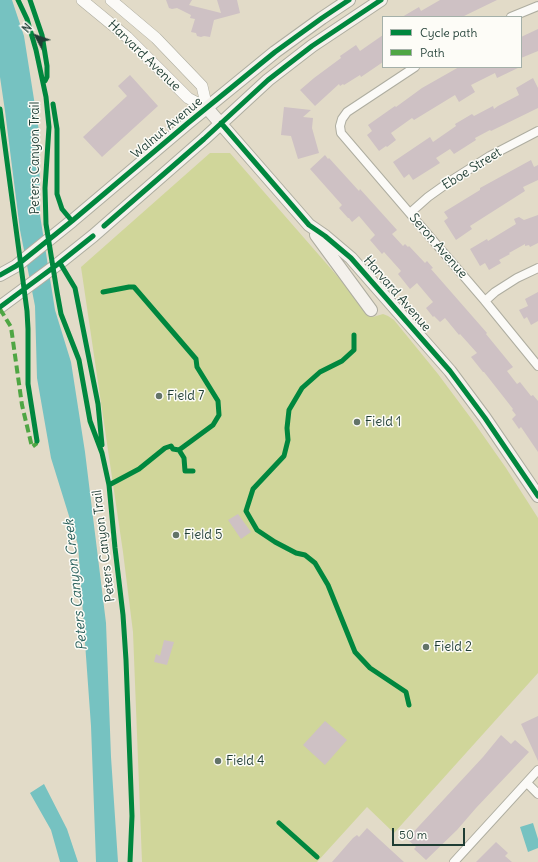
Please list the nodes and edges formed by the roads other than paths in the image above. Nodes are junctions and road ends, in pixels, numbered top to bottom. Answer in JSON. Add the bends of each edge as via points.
{"nodes":[{"id":1,"x":111,"y":0,"type":"edge"},
{"id":2,"x":349,"y":0,"type":"edge"},
{"id":3,"x":381,"y":0,"type":"edge"},
{"id":4,"x":86,"y":1,"type":"edge"},
{"id":5,"x":538,"y":6,"type":"edge"},
{"id":6,"x":513,"y":16,"type":"edge"},
{"id":7,"x":413,"y":68,"type":"edge"},
{"id":8,"x":207,"y":108,"type":"junction"},
{"id":9,"x":221,"y":123,"type":"junction"},
{"id":10,"x":538,"y":131,"type":"edge"},
{"id":11,"x":410,"y":213,"type":"junction"},
{"id":12,"x":309,"y":225,"type":"junction"},
{"id":13,"x":538,"y":268,"type":"edge"},
{"id":14,"x":0,"y":275,"type":"edge"},
{"id":15,"x":485,"y":301,"type":"junction"},
{"id":16,"x":0,"y":307,"type":"edge"},
{"id":17,"x":371,"y":310,"type":"dead end"},
{"id":18,"x":538,"y":366,"type":"edge"},
{"id":19,"x":538,"y":496,"type":"edge"},
{"id":20,"x":538,"y":770,"type":"edge"},
{"id":21,"x":527,"y":783,"type":"junction"},
{"id":22,"x":538,"y":794,"type":"edge"},
{"id":23,"x":454,"y":862,"type":"edge"}],
"edges":[{"from":1,"to":8,"type":"street","name":"Harvard Avenue","via":[[156,38],[202,86]]},
{"from":2,"to":8,"type":"main road","name":"Walnut Avenue","via":[[281,48]]},
{"from":3,"to":9,"type":"main road","via":[[294,60]]},
{"from":4,"to":8,"type":"street","name":"Harvard Avenue","via":[[127,37],[188,98]]},
{"from":5,"to":6,"type":"street"},
{"from":7,"to":11,"type":"street","name":"Seron Avenue","via":[[347,112],[340,126],[341,133]]},
{"from":8,"to":9,"type":"main road","name":"Harvard Avenue"},
{"from":8,"to":14,"type":"main road","name":"Walnut Avenue","via":[[53,237],[16,266]]},
{"from":9,"to":12,"type":"main road","name":"Harvard Avenue"},
{"from":9,"to":16,"type":"main road","via":[[110,221]]},
{"from":10,"to":11,"type":"street","name":"Eboe Street","via":[[490,156],[449,182]]},
{"from":11,"to":15,"type":"street","name":"Seron Avenue"},
{"from":12,"to":17,"type":"main road"},
{"from":12,"to":19,"type":"main road","name":"Harvard Avenue","via":[[351,258],[450,371]]},
{"from":13,"to":15,"type":"street","via":[[517,278]]},
{"from":15,"to":18,"type":"street","name":"Seron Avenue"},
{"from":20,"to":21,"type":"street"},
{"from":21,"to":22,"type":"street"},
{"from":21,"to":23,"type":"street"}]}
